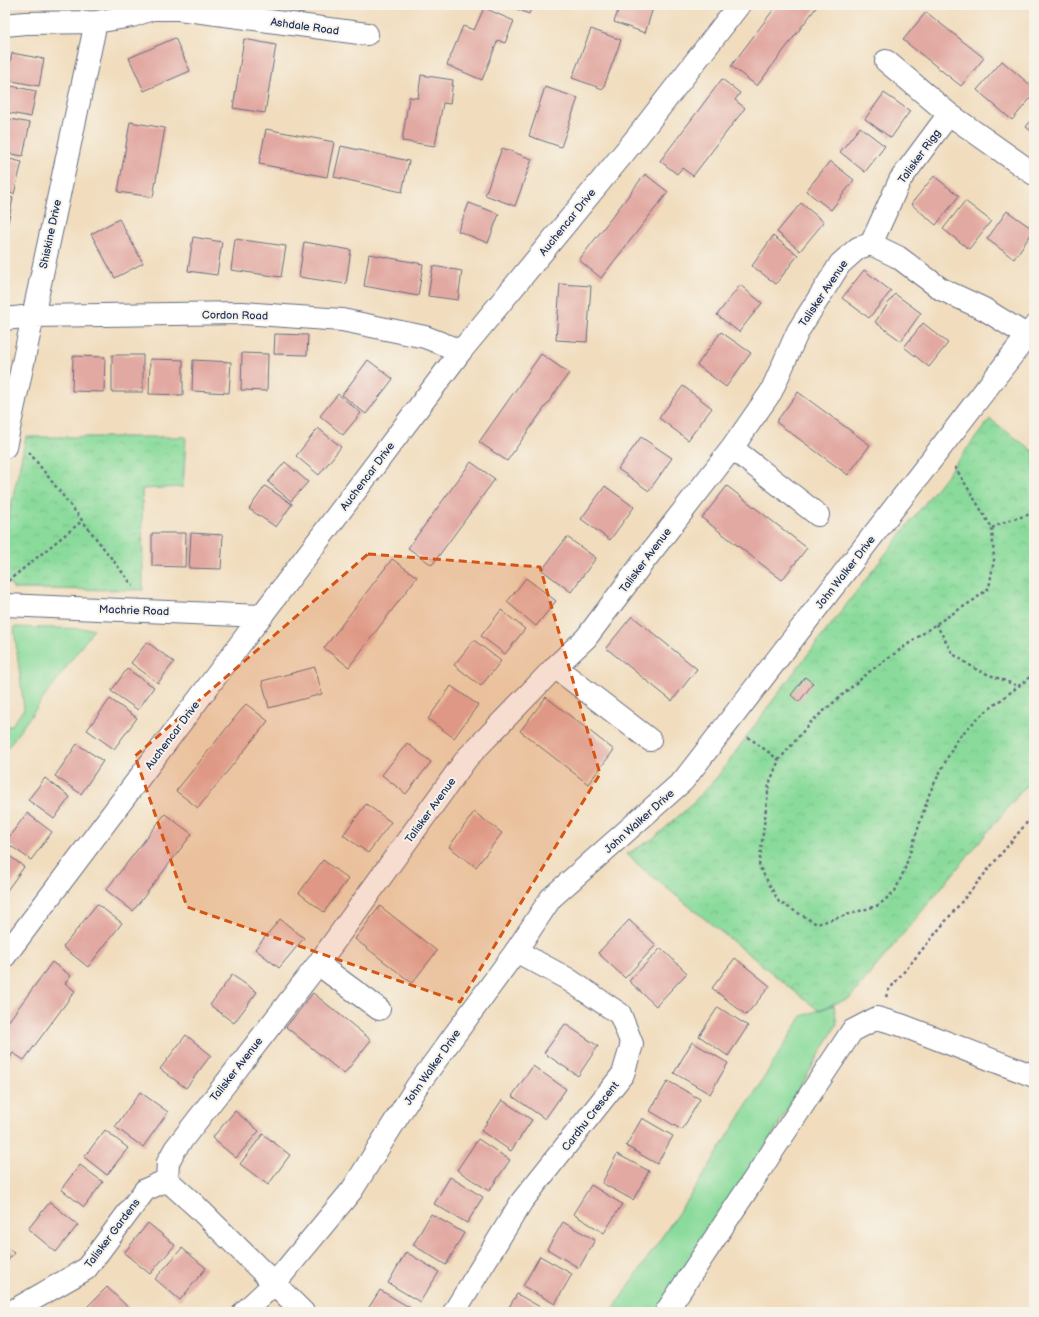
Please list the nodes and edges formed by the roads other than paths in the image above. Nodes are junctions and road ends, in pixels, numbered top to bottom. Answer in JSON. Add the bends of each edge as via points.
{"nodes":[{"id":1,"x":739,"y":5,"type":"edge"},
{"id":2,"x":96,"y":22,"type":"junction"},
{"id":3,"x":5,"y":25,"type":"edge"},
{"id":4,"x":367,"y":34,"type":"dead end"},
{"id":5,"x":886,"y":61,"type":"dead end"},
{"id":6,"x":950,"y":114,"type":"junction"},
{"id":7,"x":1034,"y":174,"type":"edge"},
{"id":8,"x":871,"y":244,"type":"junction"},
{"id":9,"x":32,"y":316,"type":"junction"},
{"id":10,"x":5,"y":319,"type":"edge"},
{"id":11,"x":1032,"y":334,"type":"edge"},
{"id":12,"x":461,"y":351,"type":"junction"},
{"id":13,"x":6,"y":443,"type":"edge"},
{"id":14,"x":732,"y":448,"type":"junction"},
{"id":15,"x":818,"y":515,"type":"dead end"},
{"id":16,"x":5,"y":605,"type":"edge"},
{"id":17,"x":262,"y":616,"type":"junction"},
{"id":18,"x":555,"y":667,"type":"junction"},
{"id":19,"x":650,"y":740,"type":"dead end"},
{"id":20,"x":516,"y":951,"type":"junction"},
{"id":21,"x":5,"y":956,"type":"edge"},
{"id":22,"x":318,"y":964,"type":"junction"},
{"id":23,"x":379,"y":1009,"type":"dead end"},
{"id":24,"x":1034,"y":1076,"type":"edge"},
{"id":25,"x":167,"y":1180,"type":"junction"},
{"id":26,"x":275,"y":1283,"type":"junction"},
{"id":27,"x":11,"y":1312,"type":"edge"},
{"id":28,"x":244,"y":1312,"type":"edge"},
{"id":29,"x":303,"y":1312,"type":"edge"},
{"id":30,"x":454,"y":1312,"type":"edge"},
{"id":31,"x":666,"y":1312,"type":"edge"}],
"edges":[{"from":1,"to":12,"type":"street","name":"Auchencar Drive","via":[[637,136]]},
{"from":2,"to":3,"type":"street","name":"Ashdale Road"},
{"from":2,"to":4,"type":"street","name":"Ashdale Road","via":[[132,16],[152,9],[179,9]]},
{"from":2,"to":9,"type":"street","name":"Shiskine Drive"},
{"from":5,"to":6,"type":"street"},
{"from":6,"to":7,"type":"street"},
{"from":6,"to":8,"type":"street","name":"Talisker Rigg","via":[[900,180]]},
{"from":8,"to":11,"type":"street","via":[[898,257],[941,289]]},
{"from":8,"to":14,"type":"street","name":"Talisker Avenue","via":[[858,248],[840,264],[798,331],[771,392]]},
{"from":9,"to":10,"type":"street","name":"Cordon Road"},
{"from":9,"to":12,"type":"street","name":"Cordon Road","via":[[242,313],[342,320],[425,338]]},
{"from":9,"to":13,"type":"street","name":"Shiskine Drive"},
{"from":11,"to":20,"type":"street","name":"John Walker Drive","via":[[683,781],[551,898]]},
{"from":12,"to":17,"type":"street","name":"Auchencar Drive"},
{"from":14,"to":15,"type":"street"},
{"from":14,"to":18,"type":"street","name":"Talisker Avenue","via":[[586,638]]},
{"from":16,"to":17,"type":"street","name":"Machrie Road"},
{"from":17,"to":21,"type":"street","name":"Auchencar Drive"},
{"from":18,"to":19,"type":"street"},
{"from":18,"to":22,"type":"street","name":"Talisker Avenue","via":[[467,758]]},
{"from":20,"to":26,"type":"street","name":"John Walker Drive","via":[[417,1086],[352,1190]]},
{"from":20,"to":30,"type":"street","name":"Cardhu Crescent","via":[[566,978],[620,1014],[632,1044],[623,1074],[522,1201]]},
{"from":22,"to":23,"type":"street"},
{"from":22,"to":25,"type":"street","name":"Talisker Avenue","via":[[175,1149],[168,1162]]},
{"from":24,"to":31,"type":"street","via":[[877,1018],[852,1031]]},
{"from":25,"to":26,"type":"street"},
{"from":25,"to":27,"type":"street","name":"Talisker Gardens","via":[[145,1190],[86,1269]]},
{"from":26,"to":28,"type":"street","name":"John Walker Drive"},
{"from":26,"to":29,"type":"street"}]}
